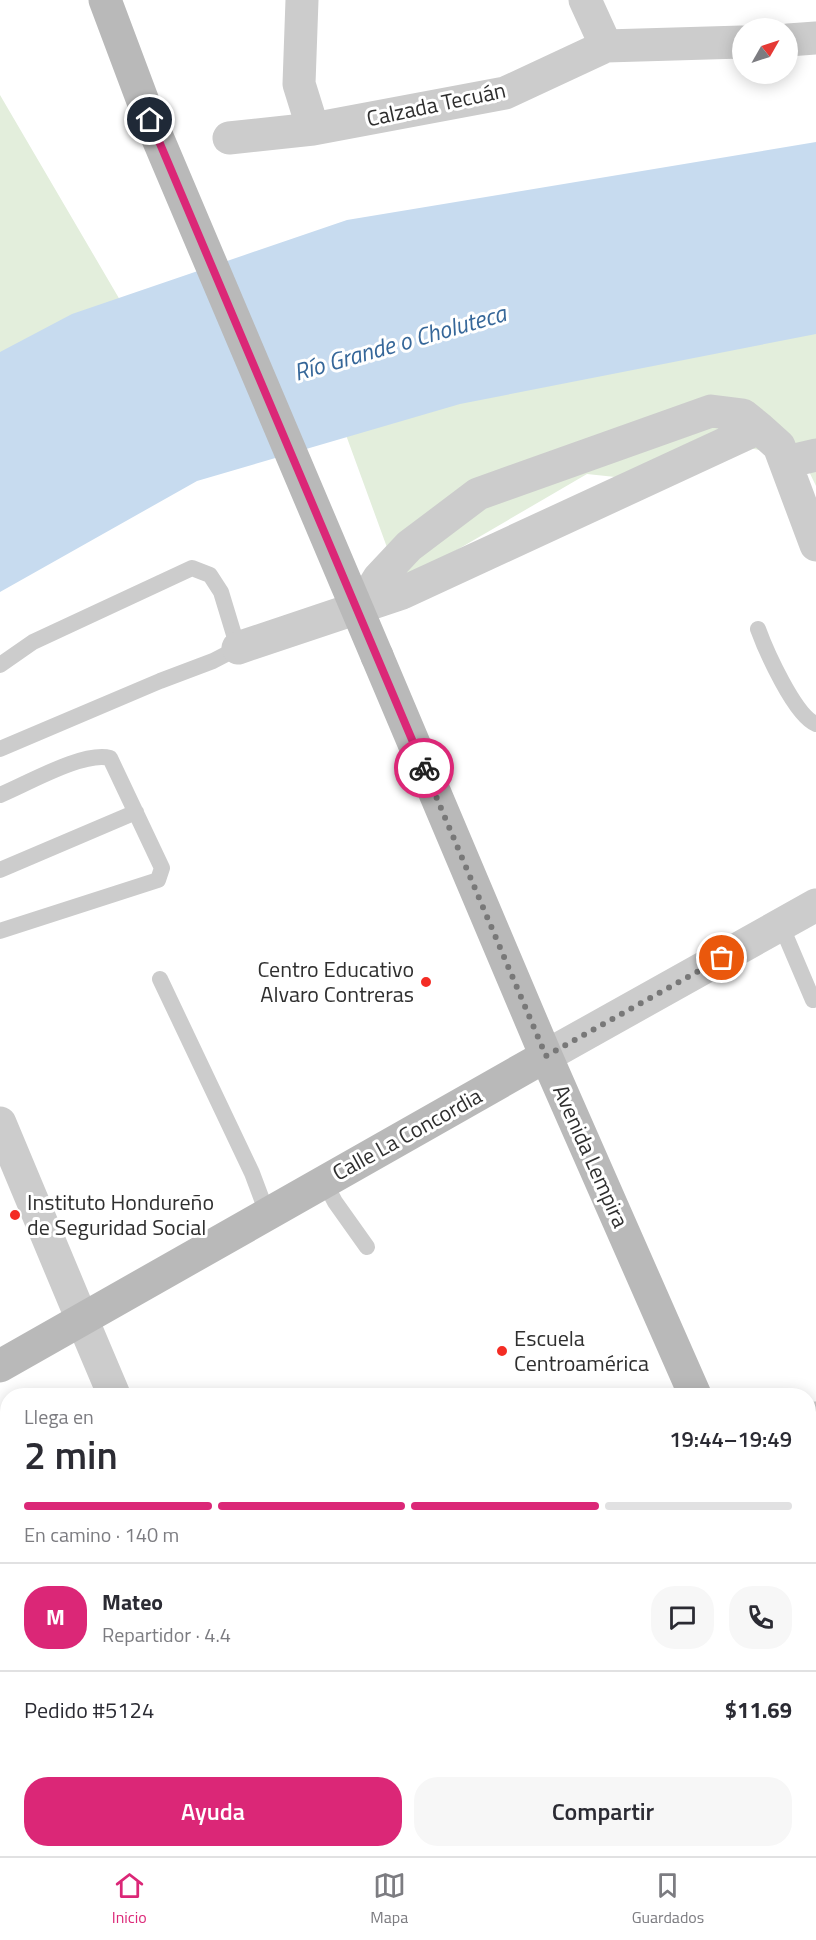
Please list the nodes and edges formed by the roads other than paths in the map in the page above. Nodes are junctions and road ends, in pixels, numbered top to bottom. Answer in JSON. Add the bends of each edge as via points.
{"nodes":[{"id":1,"x":105,"y":0,"type":"edge"},
{"id":2,"x":302,"y":0,"type":"edge"},
{"id":3,"x":585,"y":0,"type":"edge"},
{"id":4,"x":816,"y":38,"type":"edge"},
{"id":5,"x":798,"y":39,"type":"edge"},
{"id":6,"x":732,"y":42,"type":"edge"},
{"id":7,"x":606,"y":46,"type":"junction"},
{"id":8,"x":313,"y":129,"type":"junction"},
{"id":9,"x":229,"y":138,"type":"dead end"},
{"id":10,"x":759,"y":428,"type":"junction"},
{"id":11,"x":801,"y":458,"type":"edge"},
{"id":12,"x":816,"y":545,"type":"edge"},
{"id":13,"x":361,"y":607,"type":"junction"},
{"id":14,"x":758,"y":629,"type":"dead end"},
{"id":15,"x":238,"y":648,"type":"junction"},
{"id":16,"x":0,"y":665,"type":"edge"},
{"id":17,"x":816,"y":724,"type":"edge"},
{"id":18,"x":0,"y":749,"type":"edge"},
{"id":19,"x":0,"y":795,"type":"edge"},
{"id":20,"x":136,"y":812,"type":"junction"},
{"id":21,"x":0,"y":870,"type":"edge"},
{"id":22,"x":816,"y":905,"type":"edge"},
{"id":23,"x":781,"y":925,"type":"junction"},
{"id":24,"x":0,"y":931,"type":"edge"},
{"id":25,"x":160,"y":979,"type":"dead end"},
{"id":26,"x":813,"y":1000,"type":"dead end"},
{"id":27,"x":546,"y":1056,"type":"junction"},
{"id":28,"x":0,"y":1123,"type":"edge"},
{"id":29,"x":324,"y":1181,"type":"junction"},
{"id":30,"x":267,"y":1213,"type":"junction"},
{"id":31,"x":367,"y":1247,"type":"dead end"},
{"id":32,"x":81,"y":1317,"type":"junction"},
{"id":33,"x":0,"y":1366,"type":"edge"},
{"id":34,"x":111,"y":1388,"type":"edge"},
{"id":35,"x":692,"y":1388,"type":"edge"}],
"edges":[{"from":1,"to":27,"type":"main road","name":"Avenida Lempira","bridge":true,"via":[[150,120]]},
{"from":2,"to":8,"type":"street","via":[[299,84]]},
{"from":3,"to":7,"type":"street"},
{"from":4,"to":5,"type":"street"},
{"from":6,"to":7,"type":"street","name":"Calzada Tecuán"},
{"from":7,"to":8,"type":"street","name":"Calzada Tecuán","via":[[505,93]]},
{"from":8,"to":9,"type":"street","name":"Calzada Tecuán"},
{"from":10,"to":11,"type":"street","via":[[779,446]]},
{"from":10,"to":13,"type":"street","via":[[402,593]]},
{"from":10,"to":13,"type":"street","via":[[743,415],[711,411],[478,494],[409,546],[379,578]]},
{"from":11,"to":12,"type":"street"},
{"from":13,"to":15,"type":"street"},
{"from":14,"to":17,"type":"lane","via":[[771,662],[805,718]]},
{"from":15,"to":16,"type":"lane","via":[[221,592],[210,575],[192,568],[33,642]]},
{"from":15,"to":18,"type":"lane"},
{"from":19,"to":20,"type":"lane","via":[[99,756],[110,759]]},
{"from":20,"to":21,"type":"lane"},
{"from":20,"to":24,"type":"lane","via":[[162,868],[158,880]]},
{"from":22,"to":23,"type":"street","name":"Calle La Concordia"},
{"from":23,"to":26,"type":"lane"},
{"from":23,"to":27,"type":"street","name":"Calle La Concordia"},
{"from":25,"to":30,"type":"lane"},
{"from":27,"to":29,"type":"main road","name":"Calle La Concordia"},
{"from":27,"to":35,"type":"main road","name":"Avenida Lempira"},
{"from":28,"to":32,"type":"street"},
{"from":29,"to":30,"type":"main road","name":"Calle La Concordia"},
{"from":29,"to":31,"type":"lane","via":[[334,1202]]},
{"from":30,"to":32,"type":"main road","name":"Calle La Concordia"},
{"from":32,"to":33,"type":"main road","name":"Calle La Concordia"},
{"from":32,"to":34,"type":"street"}]}
